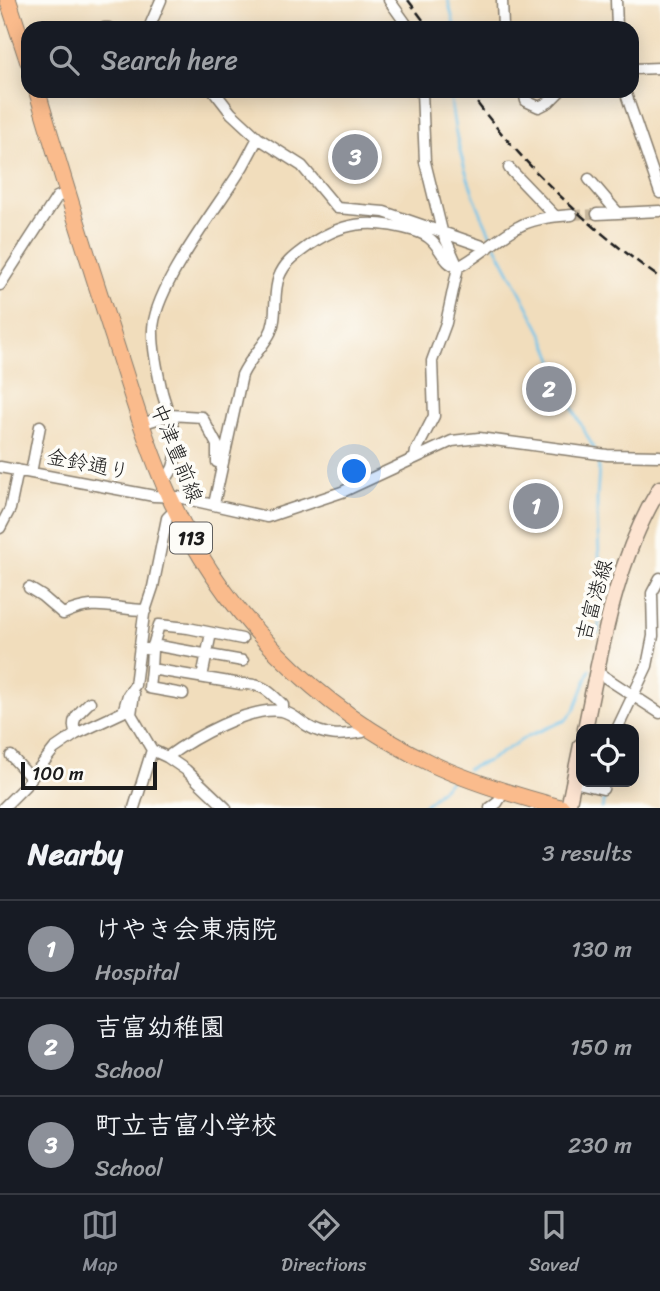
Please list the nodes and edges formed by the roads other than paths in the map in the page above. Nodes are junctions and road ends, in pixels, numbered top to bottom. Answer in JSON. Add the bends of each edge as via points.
{"nodes":[{"id":1,"x":8,"y":0,"type":"edge"},
{"id":2,"x":161,"y":0,"type":"edge"},
{"id":3,"x":389,"y":0,"type":"edge"},
{"id":4,"x":502,"y":0,"type":"edge"},
{"id":5,"x":616,"y":0,"type":"edge"},
{"id":6,"x":0,"y":8,"type":"edge"},
{"id":7,"x":152,"y":21,"type":"edge"},
{"id":8,"x":404,"y":21,"type":"edge"},
{"id":9,"x":503,"y":21,"type":"edge"},
{"id":10,"x":617,"y":21,"type":"edge"},
{"id":11,"x":21,"y":40,"type":"edge"},
{"id":12,"x":660,"y":68,"type":"edge"},
{"id":13,"x":639,"y":69,"type":"edge"},
{"id":14,"x":39,"y":98,"type":"edge"},
{"id":15,"x":219,"y":98,"type":"edge"},
{"id":16,"x":422,"y":98,"type":"edge"},
{"id":17,"x":525,"y":98,"type":"edge"},
{"id":18,"x":553,"y":98,"type":"edge"},
{"id":19,"x":627,"y":98,"type":"edge"},
{"id":20,"x":258,"y":138,"type":"junction"},
{"id":21,"x":509,"y":168,"type":"dead end"},
{"id":22,"x":589,"y":179,"type":"dead end"},
{"id":23,"x":67,"y":193,"type":"junction"},
{"id":24,"x":660,"y":194,"type":"edge"},
{"id":25,"x":660,"y":211,"type":"edge"},
{"id":26,"x":618,"y":213,"type":"junction"},
{"id":27,"x":597,"y":214,"type":"tunnel mouth"},
{"id":28,"x":572,"y":215,"type":"tunnel mouth"},
{"id":29,"x":555,"y":216,"type":"junction"},
{"id":30,"x":442,"y":231,"type":"junction"},
{"id":31,"x":488,"y":248,"type":"junction"},
{"id":32,"x":458,"y":267,"type":"junction"},
{"id":33,"x":0,"y":285,"type":"edge"},
{"id":34,"x":170,"y":415,"type":"junction"},
{"id":35,"x":141,"y":424,"type":"junction"},
{"id":36,"x":40,"y":426,"type":"dead end"},
{"id":37,"x":660,"y":456,"type":"edge"},
{"id":38,"x":415,"y":457,"type":"junction"},
{"id":39,"x":223,"y":463,"type":"junction"},
{"id":40,"x":0,"y":467,"type":"edge"},
{"id":41,"x":18,"y":470,"type":"junction"},
{"id":42,"x":31,"y":473,"type":"junction"},
{"id":43,"x":660,"y":488,"type":"edge"},
{"id":44,"x":169,"y":496,"type":"junction"},
{"id":45,"x":214,"y":504,"type":"junction"},
{"id":46,"x":0,"y":528,"type":"edge"},
{"id":47,"x":660,"y":578,"type":"edge"},
{"id":48,"x":29,"y":588,"type":"dead end"},
{"id":49,"x":146,"y":610,"type":"junction"},
{"id":50,"x":211,"y":632,"type":"junction"},
{"id":51,"x":242,"y":639,"type":"dead end"},
{"id":52,"x":148,"y":648,"type":"junction"},
{"id":53,"x":207,"y":655,"type":"junction"},
{"id":54,"x":243,"y":661,"type":"dead end"},
{"id":55,"x":151,"y":669,"type":"junction"},
{"id":56,"x":597,"y":672,"type":"junction"},
{"id":57,"x":202,"y":677,"type":"junction"},
{"id":58,"x":135,"y":685,"type":"junction"},
{"id":59,"x":183,"y":694,"type":"dead end"},
{"id":60,"x":633,"y":695,"type":"junction"},
{"id":61,"x":90,"y":702,"type":"dead end"},
{"id":62,"x":283,"y":711,"type":"junction"},
{"id":63,"x":660,"y":713,"type":"edge"},
{"id":64,"x":590,"y":724,"type":"edge"},
{"id":65,"x":619,"y":724,"type":"edge"},
{"id":66,"x":366,"y":726,"type":"junction"},
{"id":67,"x":76,"y":734,"type":"junction"},
{"id":68,"x":152,"y":750,"type":"junction"},
{"id":69,"x":11,"y":756,"type":"dead end"},
{"id":70,"x":167,"y":757,"type":"junction"},
{"id":71,"x":576,"y":768,"type":"edge"},
{"id":72,"x":32,"y":778,"type":"junction"},
{"id":73,"x":573,"y":782,"type":"junction"},
{"id":74,"x":576,"y":783,"type":"edge"},
{"id":75,"x":504,"y":792,"type":"junction"},
{"id":76,"x":3,"y":808,"type":"edge"},
{"id":77,"x":134,"y":808,"type":"edge"},
{"id":78,"x":226,"y":808,"type":"edge"},
{"id":79,"x":489,"y":808,"type":"edge"},
{"id":80,"x":562,"y":808,"type":"edge"},
{"id":81,"x":568,"y":808,"type":"edge"}],
"edges":[{"from":1,"to":6,"type":"main road"},
{"from":1,"to":11,"type":"main road"},
{"from":2,"to":7,"type":"street"},
{"from":3,"to":8,"type":"street"},
{"from":4,"to":9,"type":"street"},
{"from":5,"to":10,"type":"street"},
{"from":12,"to":13,"type":"street"},
{"from":14,"to":23,"type":"main road","name":"中津豊前線","number":"113"},
{"from":15,"to":20,"type":"street"},
{"from":16,"to":30,"type":"street","via":[[425,162]]},
{"from":17,"to":18,"type":"street","via":[[539,107]]},
{"from":19,"to":24,"type":"street"},
{"from":20,"to":30,"type":"street","via":[[302,166],[337,208],[384,212]]},
{"from":20,"to":34,"type":"street","via":[[171,277],[155,316],[152,333]]},
{"from":21,"to":29,"type":"street"},
{"from":22,"to":26,"type":"street"},
{"from":23,"to":33,"type":"street","via":[[57,197]]},
{"from":23,"to":35,"type":"main road","name":"中津豊前線","number":"113"},
{"from":25,"to":26,"type":"street"},
{"from":26,"to":27,"type":"street"},
{"from":28,"to":29,"type":"street"},
{"from":29,"to":31,"type":"street","via":[[518,227]]},
{"from":30,"to":31,"type":"street"},
{"from":30,"to":32,"type":"street"},
{"from":31,"to":32,"type":"street"},
{"from":32,"to":38,"type":"street","via":[[432,361],[434,416]]},
{"from":32,"to":39,"type":"street","via":[[446,260],[431,237],[378,222],[331,232],[295,256],[278,279],[271,334],[242,375]]},
{"from":34,"to":35,"type":"street"},
{"from":34,"to":39,"type":"street","via":[[202,416],[216,444],[218,462]]},
{"from":34,"to":44,"type":"street","via":[[177,451]]},
{"from":35,"to":44,"type":"main road","name":"中津豊前線","number":"113"},
{"from":36,"to":42,"type":"street"},
{"from":37,"to":38,"type":"street","name":"金鈴通り","via":[[607,455],[479,438],[452,441]]},
{"from":38,"to":45,"type":"street","name":"金鈴通り","via":[[342,492],[267,517]]},
{"from":39,"to":45,"type":"street"},
{"from":40,"to":41,"type":"street","name":"金鈴通り"},
{"from":41,"to":42,"type":"street","name":"金鈴通り"},
{"from":41,"to":46,"type":"street","via":[[10,509]]},
{"from":42,"to":44,"type":"street","name":"金鈴通り"},
{"from":43,"to":56,"type":"main road","name":"吉富港線","via":[[620,574]]},
{"from":44,"to":45,"type":"street","name":"金鈴通り"},
{"from":44,"to":49,"type":"street"},
{"from":44,"to":66,"type":"main road","name":"中津豊前線","number":"113","via":[[221,587],[245,618],[298,674]]},
{"from":47,"to":60,"type":"street","via":[[652,593],[653,636],[647,666]]},
{"from":48,"to":49,"type":"street","via":[[64,614],[102,604]]},
{"from":49,"to":52,"type":"street"},
{"from":50,"to":51,"type":"street"},
{"from":50,"to":52,"type":"street","via":[[159,625]]},
{"from":50,"to":53,"type":"street"},
{"from":52,"to":53,"type":"street"},
{"from":52,"to":55,"type":"street"},
{"from":52,"to":58,"type":"street"},
{"from":53,"to":54,"type":"street"},
{"from":53,"to":57,"type":"street"},
{"from":55,"to":57,"type":"street"},
{"from":55,"to":59,"type":"street","via":[[149,688]]},
{"from":56,"to":60,"type":"street"},
{"from":56,"to":64,"type":"main road","name":"吉富港線"},
{"from":57,"to":62,"type":"street","via":[[267,688]]},
{"from":58,"to":67,"type":"street","via":[[123,712]]},
{"from":58,"to":68,"type":"street","via":[[131,714]]},
{"from":60,"to":63,"type":"street"},
{"from":60,"to":65,"type":"street"},
{"from":61,"to":67,"type":"street","via":[[75,717],[72,726]]},
{"from":62,"to":66,"type":"street","via":[[331,736],[363,732]]},
{"from":62,"to":70,"type":"street","via":[[223,724]]},
{"from":66,"to":75,"type":"main road","name":"中津豊前線","number":"113","via":[[431,764]]},
{"from":67,"to":72,"type":"street","via":[[54,749]]},
{"from":68,"to":70,"type":"street"},
{"from":68,"to":77,"type":"street"},
{"from":69,"to":72,"type":"street"},
{"from":70,"to":78,"type":"street"},
{"from":71,"to":73,"type":"main road"},
{"from":72,"to":76,"type":"street"},
{"from":73,"to":74,"type":"street"},
{"from":73,"to":81,"type":"main road"},
{"from":75,"to":79,"type":"street"},
{"from":75,"to":80,"type":"main road","name":"中津豊前線","number":"113"}]}
